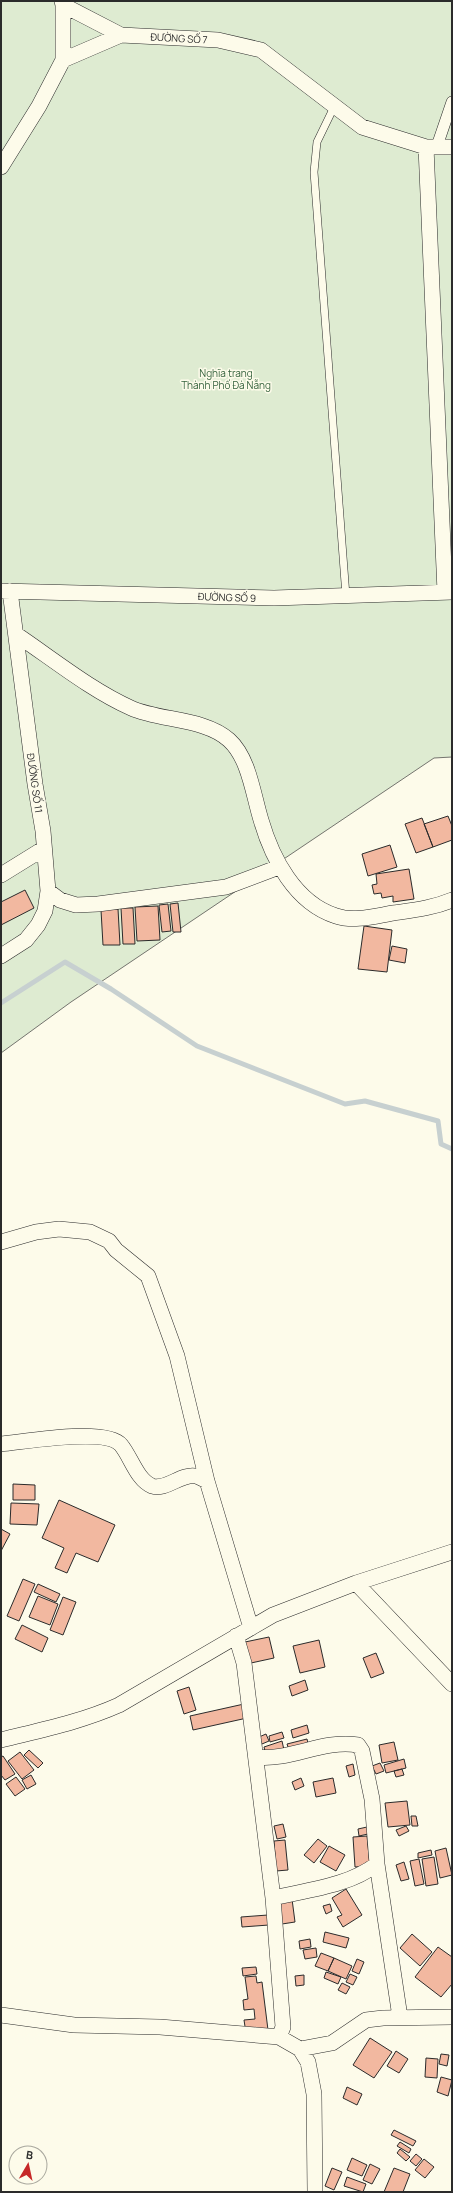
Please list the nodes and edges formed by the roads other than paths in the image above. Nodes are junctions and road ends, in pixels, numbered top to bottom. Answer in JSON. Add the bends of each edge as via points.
{"nodes":[{"id":1,"x":62,"y":3,"type":"edge"},
{"id":2,"x":122,"y":35,"type":"junction"},
{"id":3,"x":63,"y":60,"type":"junction"},
{"id":4,"x":452,"y":102,"type":"edge"},
{"id":5,"x":334,"y":107,"type":"junction"},
{"id":6,"x":439,"y":147,"type":"edge"},
{"id":7,"x":1,"y":167,"type":"edge"},
{"id":8,"x":5,"y":591,"type":"edge"},
{"id":9,"x":449,"y":592,"type":"edge"},
{"id":10,"x":346,"y":596,"type":"junction"},
{"id":11,"x":17,"y":635,"type":"junction"},
{"id":12,"x":43,"y":849,"type":"junction"},
{"id":13,"x":279,"y":867,"type":"junction"},
{"id":14,"x":1,"y":875,"type":"edge"},
{"id":15,"x":48,"y":891,"type":"junction"},
{"id":16,"x":452,"y":900,"type":"edge"},
{"id":17,"x":1,"y":956,"type":"edge"},
{"id":18,"x":1,"y":1242,"type":"edge"},
{"id":19,"x":1,"y":1444,"type":"edge"},
{"id":20,"x":207,"y":1481,"type":"junction"},
{"id":21,"x":452,"y":1552,"type":"edge"},
{"id":22,"x":356,"y":1583,"type":"junction"},
{"id":23,"x":251,"y":1628,"type":"junction"},
{"id":24,"x":236,"y":1636,"type":"junction"},
{"id":25,"x":452,"y":1684,"type":"edge"},
{"id":26,"x":1,"y":1740,"type":"edge"},
{"id":27,"x":256,"y":1757,"type":"junction"},
{"id":28,"x":378,"y":1864,"type":"junction"},
{"id":29,"x":273,"y":1898,"type":"junction"},
{"id":30,"x":1,"y":2015,"type":"edge"},
{"id":31,"x":452,"y":2017,"type":"edge"},
{"id":32,"x":400,"y":2018,"type":"junction"},
{"id":33,"x":279,"y":2037,"type":"junction"},
{"id":34,"x":300,"y":2049,"type":"junction"},
{"id":35,"x":314,"y":2192,"type":"edge"}],
"edges":[{"from":1,"to":2,"type":"street","name":"ĐƯỜNG SỐ 7"},
{"from":1,"to":3,"type":"street","name":"ĐƯỜNG SỐ 7"},
{"from":2,"to":3,"type":"street"},
{"from":2,"to":5,"type":"street","name":"ĐƯỜNG SỐ 7","via":[[218,40],[261,50]]},
{"from":3,"to":7,"type":"street","name":"ĐƯỜNG SỐ 7","via":[[39,106]]},
{"from":4,"to":6,"type":"street"},
{"from":5,"to":6,"type":"street","name":"ĐƯỜNG SỐ 7","via":[[362,127]]},
{"from":5,"to":10,"type":"lane","via":[[317,142],[314,172]]},
{"from":6,"to":9,"type":"street"},
{"from":8,"to":10,"type":"street","name":"ĐƯỜNG SỐ 9","via":[[274,598]]},
{"from":8,"to":11,"type":"street","name":"ĐƯỜNG SỐ 11"},
{"from":9,"to":10,"type":"street","name":"ĐƯỜNG SỐ 9"},
{"from":11,"to":12,"type":"street","name":"ĐƯỜNG SỐ 11","via":[[43,831]]},
{"from":11,"to":13,"type":"street","via":[[113,699],[133,709],[206,728],[228,738],[241,752],[263,827]]},
{"from":12,"to":14,"type":"street"},
{"from":12,"to":15,"type":"street","name":"ĐƯỜNG SỐ 11"},
{"from":13,"to":15,"type":"street","via":[[226,887],[98,904],[76,905],[60,900]]},
{"from":13,"to":16,"type":"street","via":[[300,893],[318,907],[337,916],[359,918],[434,907]]},
{"from":15,"to":17,"type":"street","name":"ĐƯỜNG SỐ 11","via":[[45,911],[38,925],[26,940]]},
{"from":18,"to":20,"type":"street","via":[[36,1232],[59,1229],[90,1232],[109,1242],[148,1276],[177,1356]]},
{"from":19,"to":20,"type":"street","via":[[97,1435],[120,1443],[145,1482],[153,1486],[162,1486],[196,1476]]},
{"from":20,"to":23,"type":"street"},
{"from":21,"to":22,"type":"street"},
{"from":22,"to":23,"type":"street","via":[[291,1607]]},
{"from":22,"to":25,"type":"street"},
{"from":23,"to":24,"type":"street"},
{"from":24,"to":26,"type":"street","via":[[114,1708],[82,1720]]},
{"from":24,"to":27,"type":"street","via":[[244,1663]]},
{"from":27,"to":28,"type":"street","via":[[271,1758],[344,1743],[358,1745],[362,1751],[372,1799]]},
{"from":27,"to":29,"type":"street"},
{"from":28,"to":29,"type":"street","via":[[355,1877]]},
{"from":28,"to":32,"type":"street"},
{"from":29,"to":33,"type":"street","via":[[283,2027]]},
{"from":30,"to":33,"type":"street","via":[[74,2025],[160,2027]]},
{"from":31,"to":32,"type":"street"},
{"from":32,"to":34,"type":"street","via":[[366,2020],[332,2042]]},
{"from":33,"to":34,"type":"street"},
{"from":34,"to":35,"type":"street","via":[[308,2062],[314,2094]]}]}
